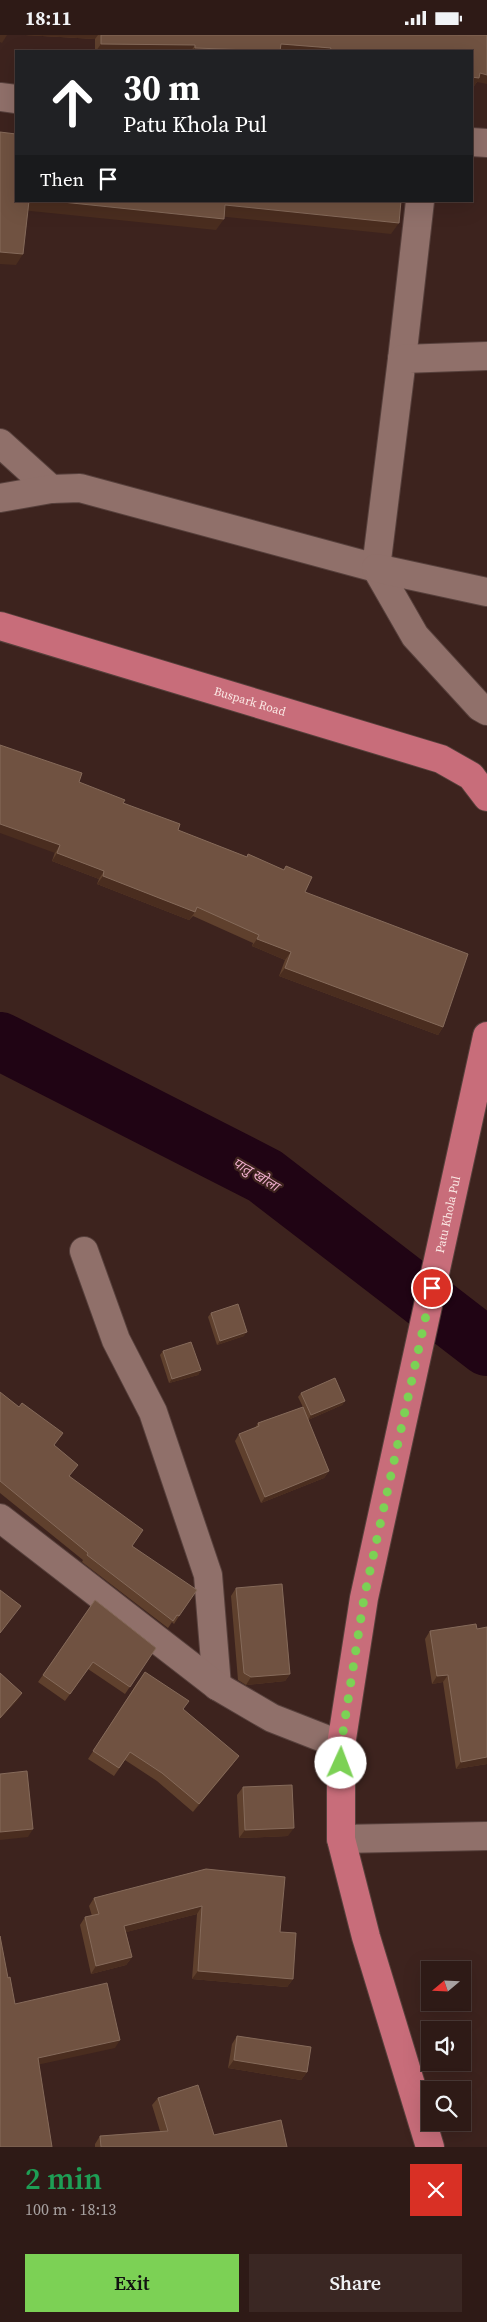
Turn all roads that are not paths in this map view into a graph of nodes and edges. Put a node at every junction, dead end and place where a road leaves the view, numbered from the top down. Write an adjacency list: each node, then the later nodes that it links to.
1 (0, 97): 2 (street)
2 (15, 99)
3 (473, 142): 4 (street)
4 (487, 143)
5 (420, 202): 7 (street)
6 (487, 356): 7 (street)
7 (402, 359): 11 (street)
8 (0, 443): 9 (street)
9 (51, 489): 10 (street); 11 (street)
10 (0, 498)
11 (376, 568): 12 (street); 14 (street)
12 (487, 592)
13 (0, 626): 15 (main road, Buspark Road)
14 (487, 711)
15 (487, 797)
16 (487, 1036): 20 (main road, Patu Khola Pul)
17 (84, 1251): 19 (street)
18 (0, 1518): 19 (street)
19 (217, 1686): 20 (street)
20 (341, 1745): 22 (main road, Patu Khola Pul)
21 (487, 1836): 22 (street)
22 (341, 1839): 23 (main road, Patu Khola Pul)
23 (430, 2147)

